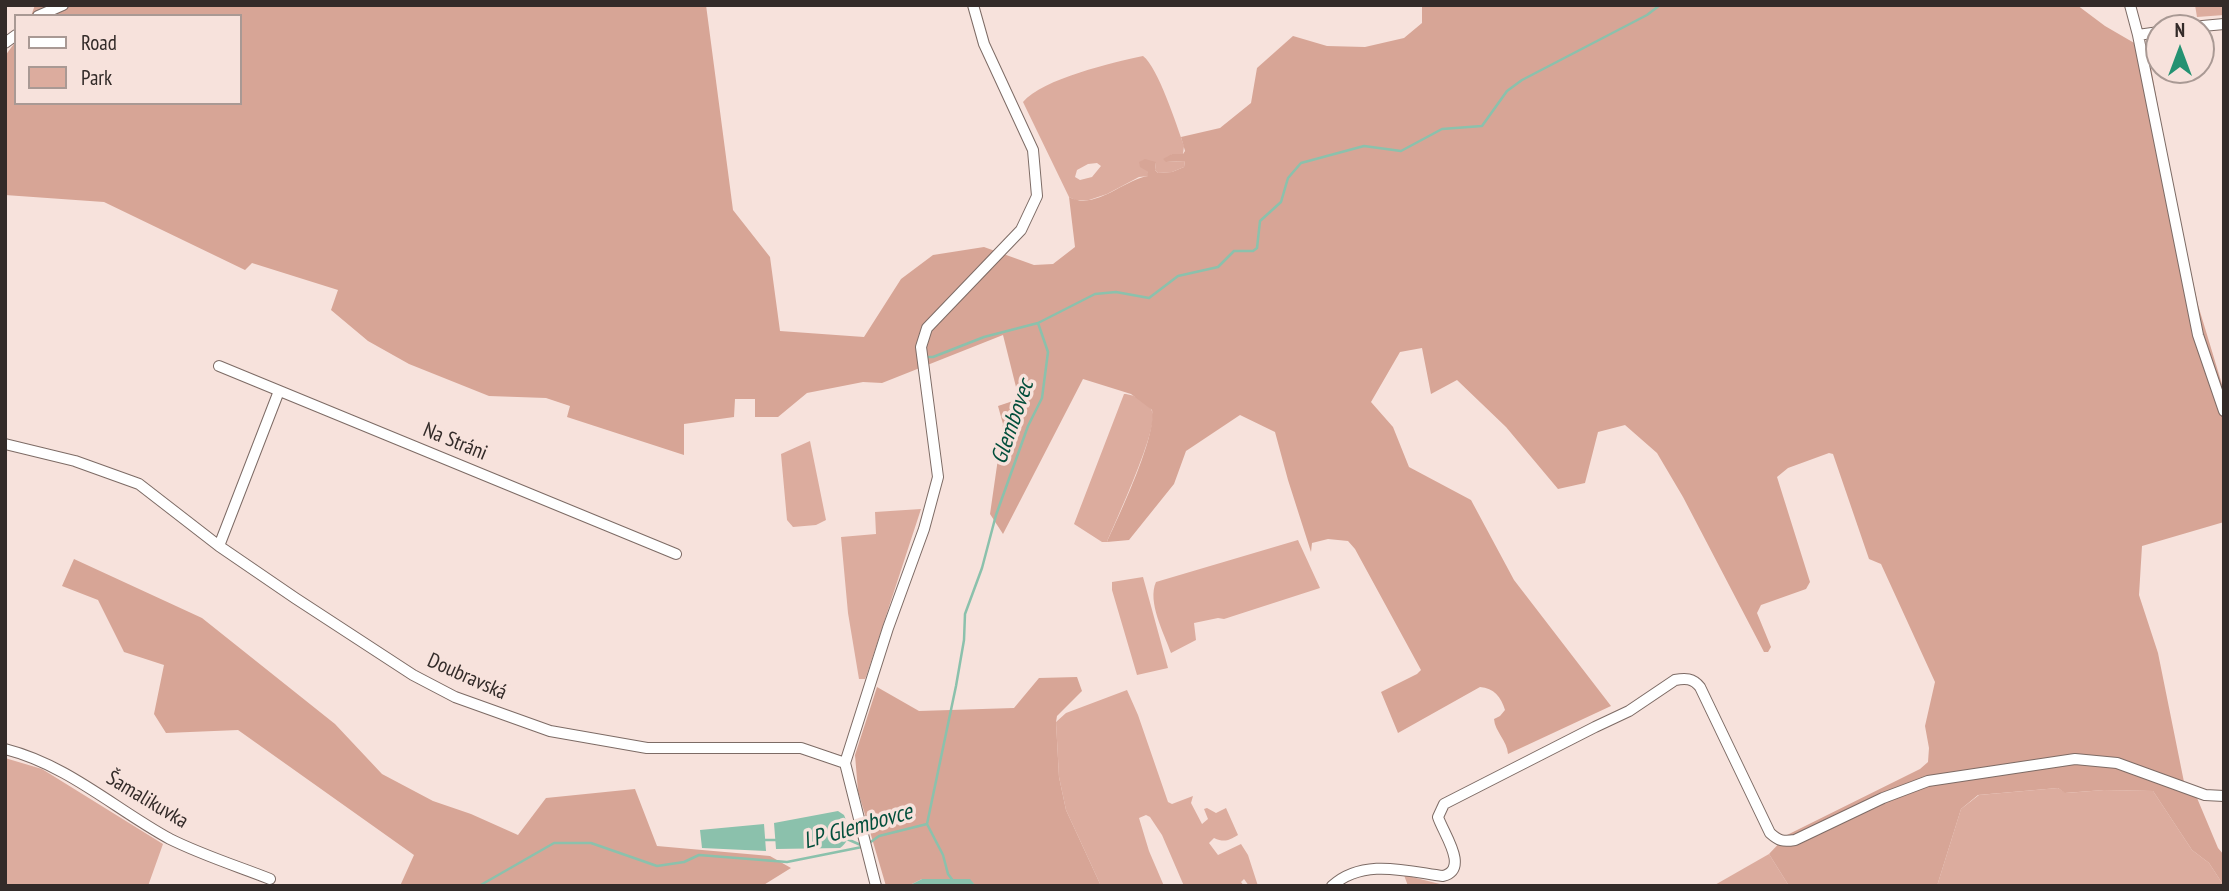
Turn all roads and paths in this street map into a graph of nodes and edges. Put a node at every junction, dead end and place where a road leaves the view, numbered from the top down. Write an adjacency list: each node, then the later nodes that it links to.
1 (63, 5): 4 (street)
2 (973, 5): 14 (street)
3 (2130, 5): 6 (street)
4 (43, 14)
5 (2145, 34): 6 (street)
6 (2138, 35): 9 (street)
7 (219, 366): 8 (street, Na Stráni)
8 (279, 391): 11 (street); 12 (street, Na Stráni)
9 (2224, 411)
10 (5, 444): 11 (street, Doubravská)
11 (219, 546): 14 (street, Doubravská)
12 (676, 554)
13 (5, 749): 16 (street, Šamalikuvka)
14 (845, 763): 17 (street)
15 (2224, 796): 18 (street)
16 (270, 880)
17 (876, 886)
18 (1332, 886)

